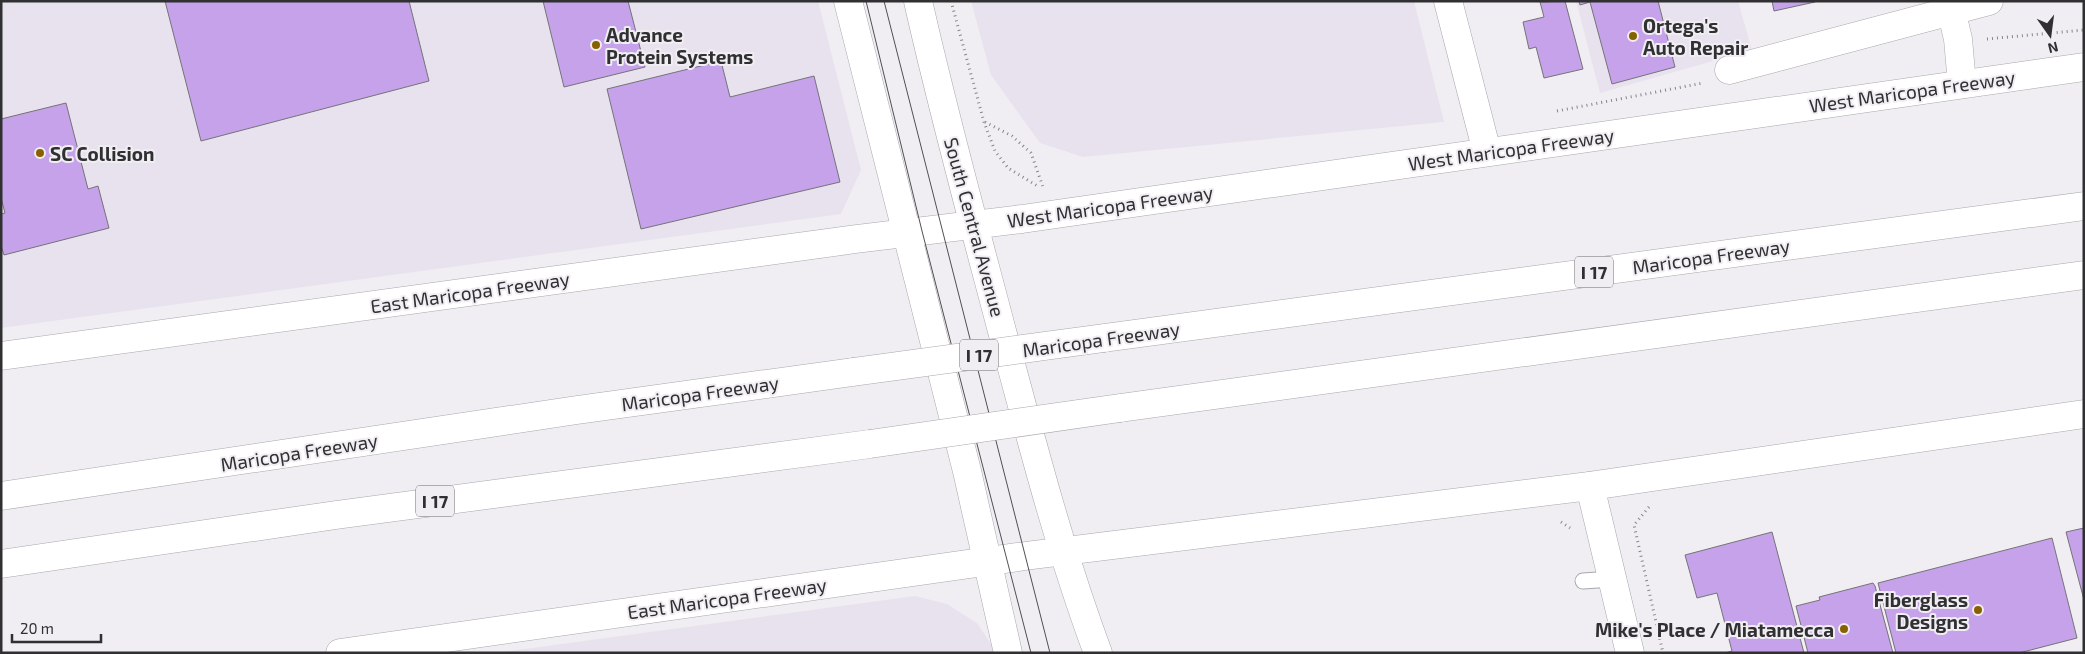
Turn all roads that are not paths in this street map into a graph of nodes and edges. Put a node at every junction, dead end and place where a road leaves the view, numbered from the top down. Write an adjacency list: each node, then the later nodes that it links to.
1 (848, 1): 13 (main road)
2 (918, 1): 11 (main road, South Central Avenue)
3 (1448, 1): 9 (main road)
4 (1989, 1): 5 (main road)
5 (1950, 6): 7 (main road); 8 (main road)
6 (2084, 67): 8 (main road, West Maricopa Freeway)
7 (1730, 70)
8 (1962, 84): 9 (main road, West Maricopa Freeway)
9 (1487, 152): 11 (main road, West Maricopa Freeway)
10 (2084, 206): 18 (main road, Maricopa Freeway / I 17, bridge)
11 (974, 224): 12 (main road, West Maricopa Freeway); 19 (main road, South Central Avenue)
12 (939, 229): 13 (main road, East Maricopa Freeway)
13 (906, 233): 15 (main road, East Maricopa Freeway); 20 (main road)
14 (2084, 275): 21 (main road, I 17, bridge)
15 (1, 356)
16 (2084, 414): 17 (main road)
17 (1590, 486): 19 (main road); 22 (main road)
18 (1, 496)
19 (1064, 551): 20 (main road, East Maricopa Freeway); 26 (main road, South Central Avenue)
20 (989, 561): 24 (main road, East Maricopa Freeway); 25 (main road)
21 (1, 564)
22 (1612, 579): 23 (lane); 27 (main road)
23 (1582, 581)
24 (340, 653)
25 (1008, 653)
26 (1098, 653)
27 (1630, 653)

